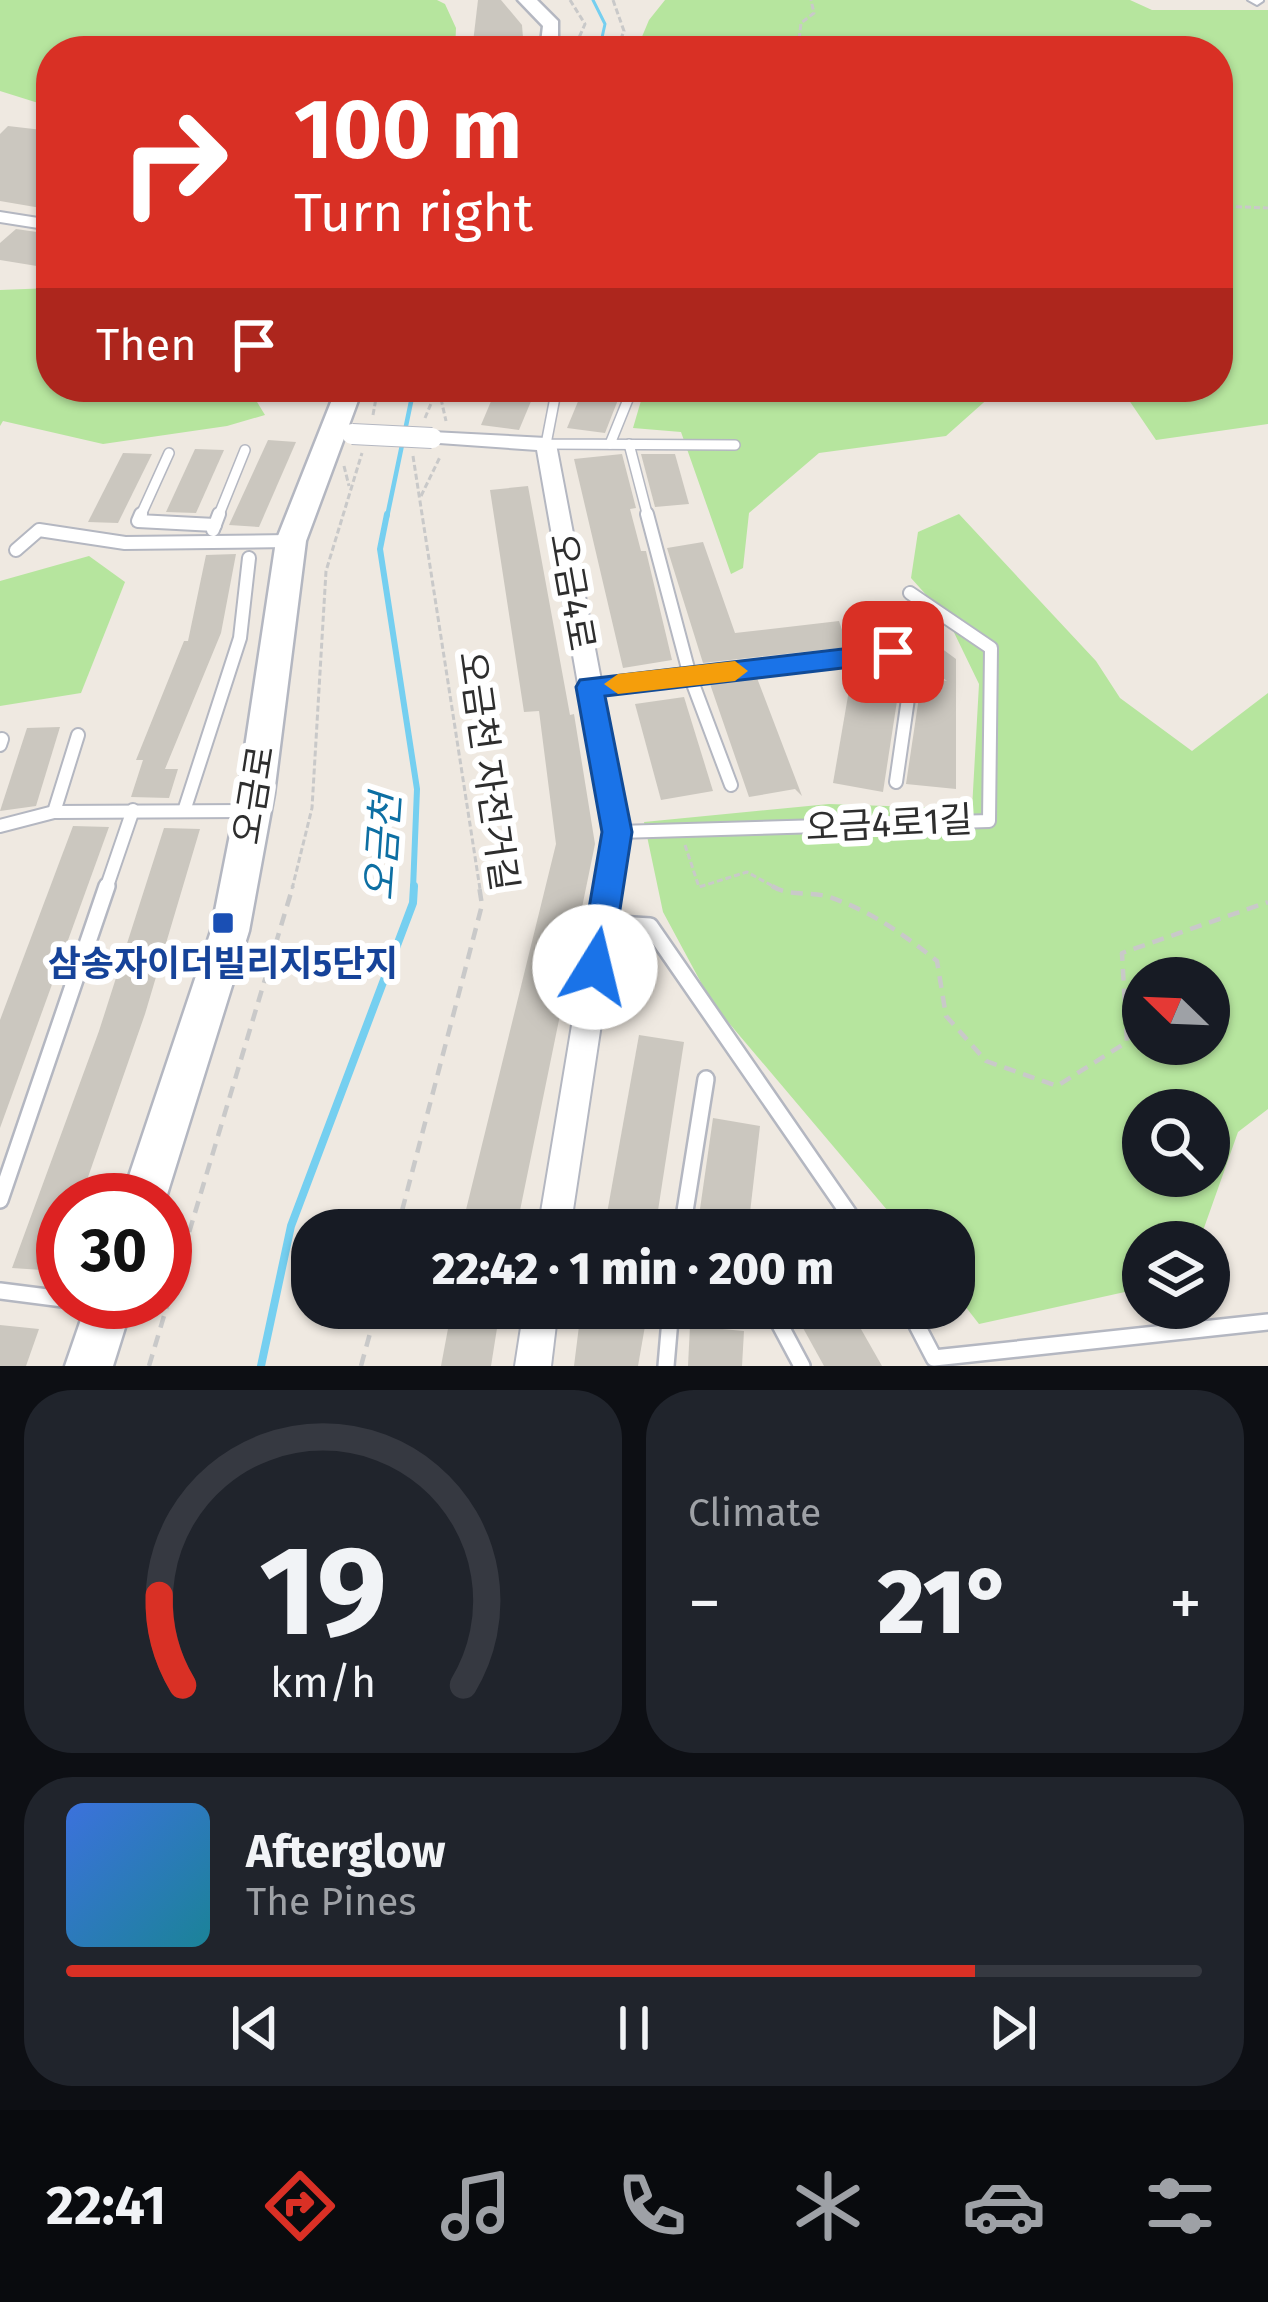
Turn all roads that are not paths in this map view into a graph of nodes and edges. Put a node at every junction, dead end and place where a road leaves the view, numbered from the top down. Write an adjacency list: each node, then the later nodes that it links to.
1 (527, 0): 2 (street)
2 (551, 36)
3 (0, 217): 4 (street)
4 (36, 223)
5 (362, 402): 8 (street, 오금로)
6 (554, 402): 9 (lane)
7 (627, 402): 10 (lane)
8 (348, 440): 9 (street, bridge); 16 (street, 오금로)
9 (546, 444): 10 (lane); 24 (street, 오금4로)
10 (610, 444): 11 (lane)
11 (629, 444): 12 (lane); 23 (lane)
12 (735, 445)
13 (245, 450): 15 (lane)
14 (170, 453): 15 (lane)
15 (215, 525): 17 (lane)
16 (291, 541): 17 (lane); 30 (street, 오금로)
17 (208, 542): 18 (lane)
18 (16, 550)
19 (249, 557): 29 (lane)
20 (910, 593): 33 (lane, 오금4로1길)
21 (859, 626): 22 (lane)
22 (893, 652): 23 (lane); 26 (lane)
23 (690, 676): 24 (lane); 27 (lane)
24 (589, 687): 33 (street, 오금4로)
25 (78, 735): 31 (lane)
26 (896, 782)
27 (731, 785)
28 (134, 810): 29 (lane); 31 (lane); 37 (lane)
29 (184, 811): 30 (lane)
30 (253, 811): 36 (street, 오금로)
31 (54, 812): 32 (lane)
32 (0, 826)
33 (617, 832): 34 (street, 오금4로)
34 (602, 923): 38 (street, 오금4로); 40 (lane)
35 (706, 1079): 39 (lane)
36 (152, 1173)
37 (0, 1200)
38 (557, 1209)
39 (685, 1209)
40 (845, 1209)
41 (0, 1291): 42 (lane)
42 (36, 1296)
43 (1268, 1322): 48 (lane)
44 (101, 1329): 49 (street)
45 (539, 1329): 50 (street)
46 (669, 1329): 51 (lane)
47 (782, 1329): 52 (lane)
48 (919, 1329)
49 (89, 1366)
50 (533, 1366)
51 (666, 1366)
52 (802, 1366)

